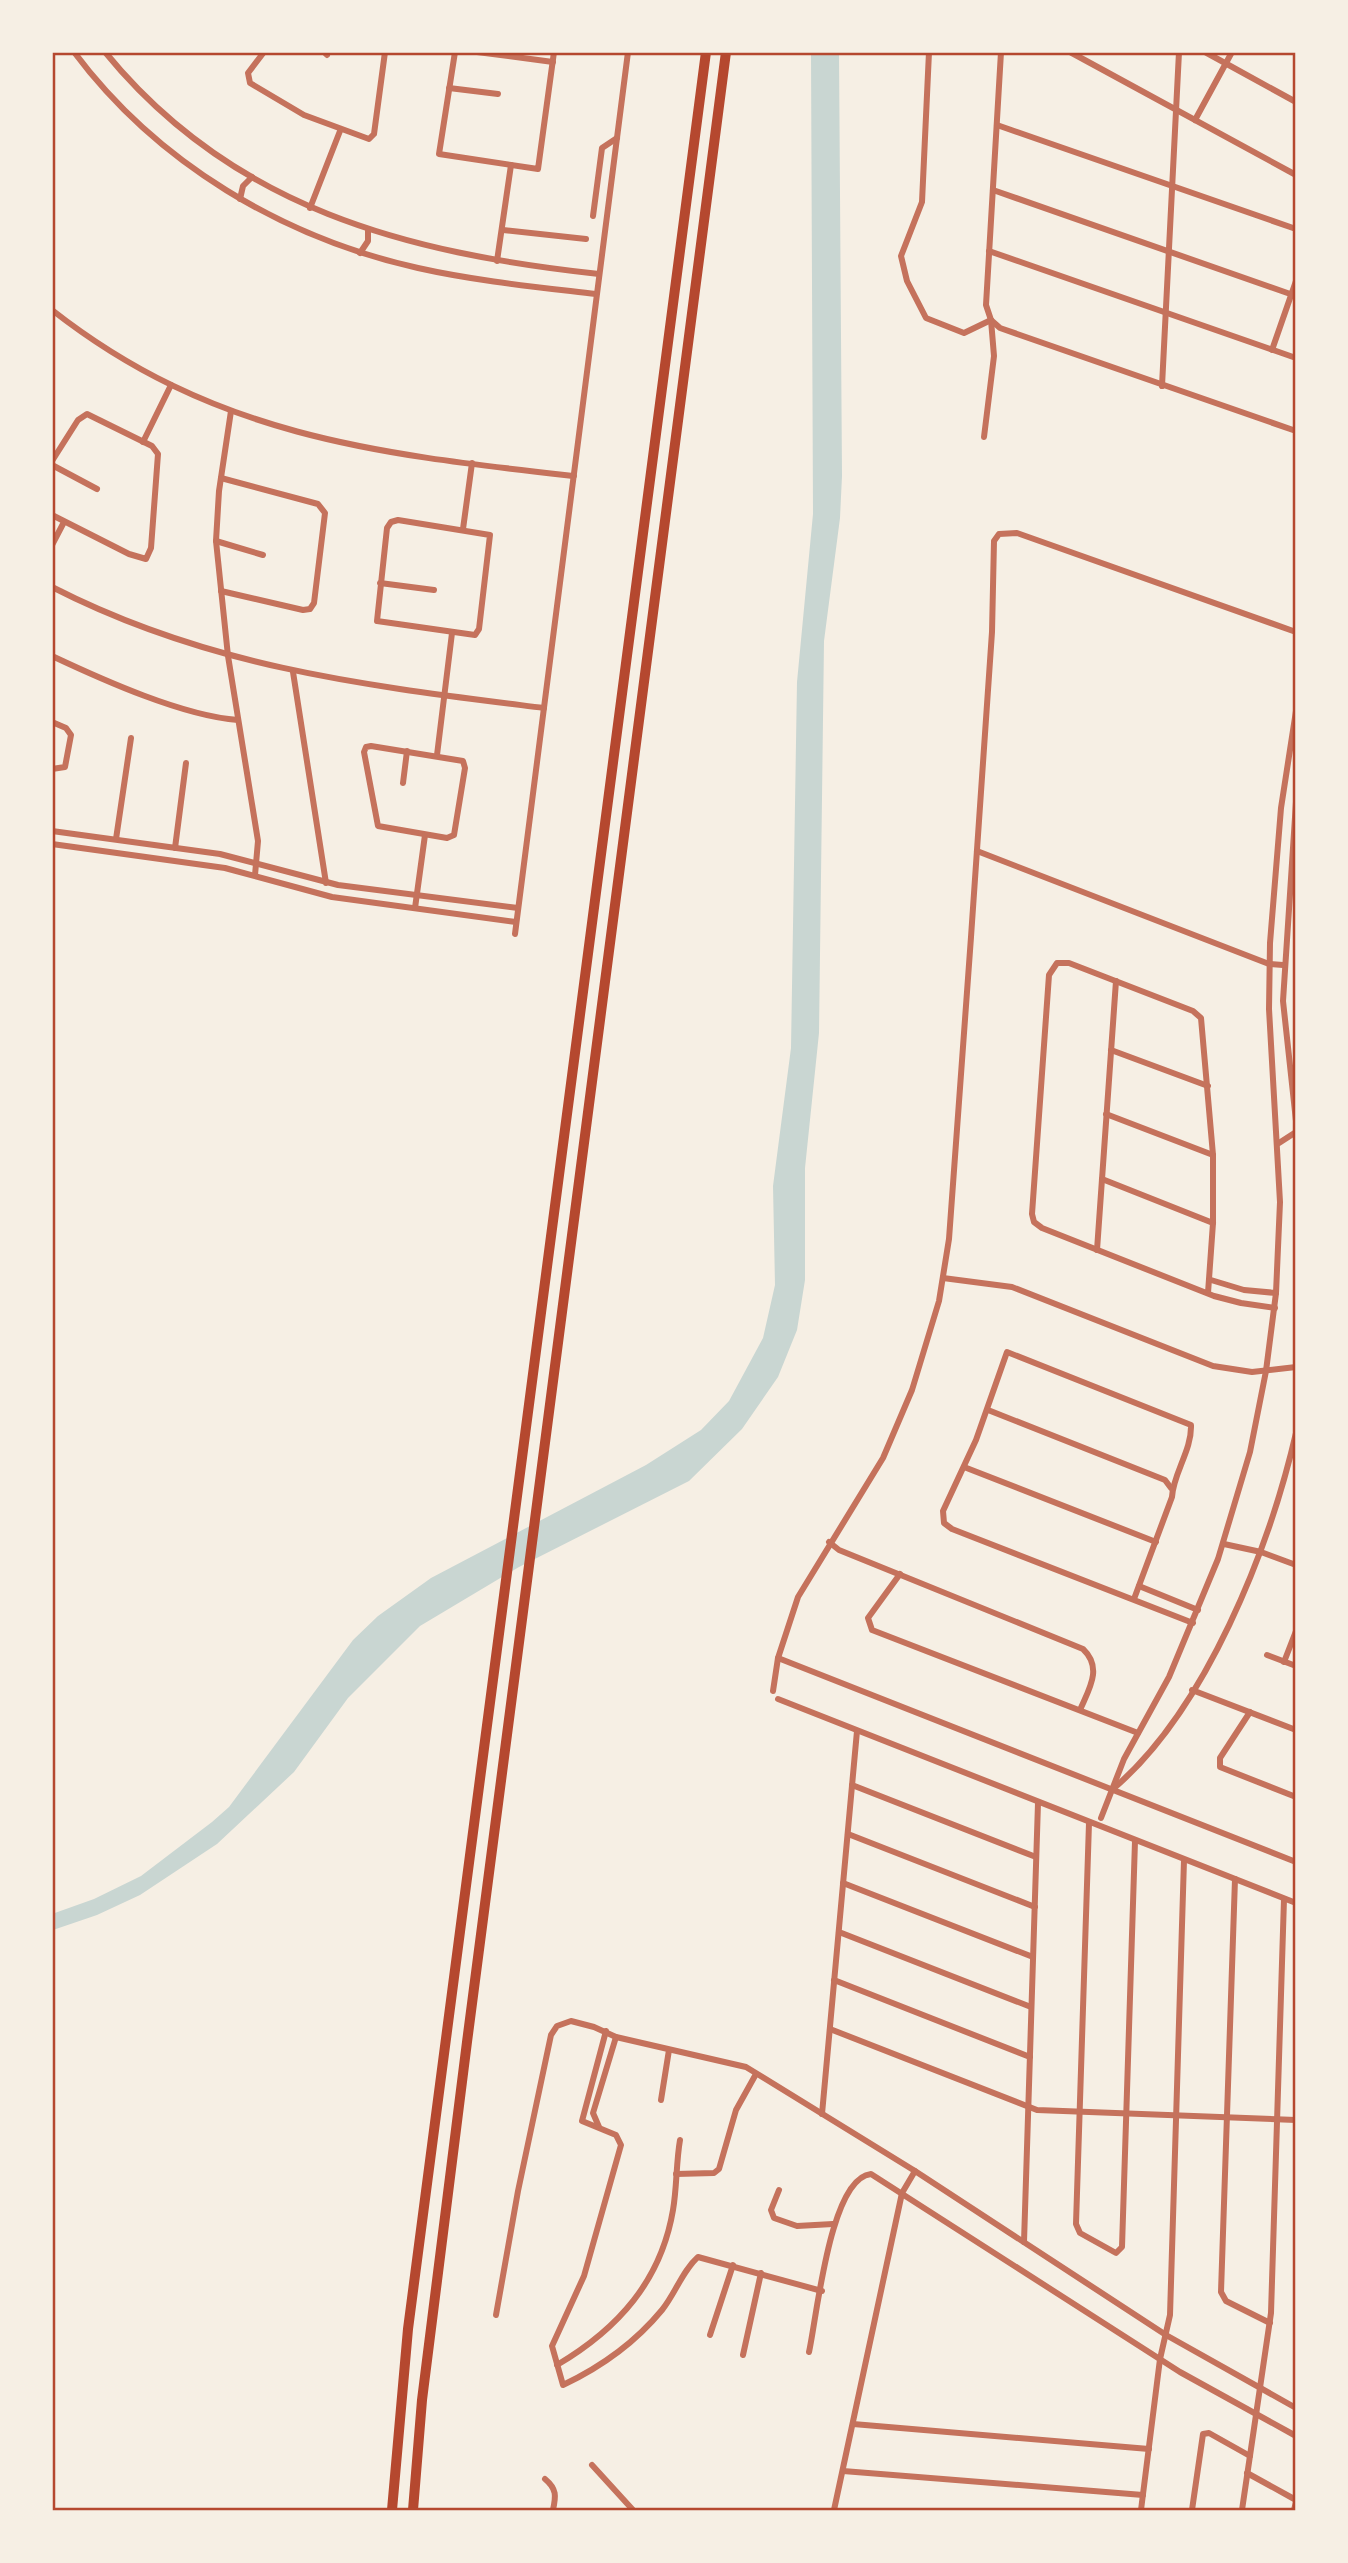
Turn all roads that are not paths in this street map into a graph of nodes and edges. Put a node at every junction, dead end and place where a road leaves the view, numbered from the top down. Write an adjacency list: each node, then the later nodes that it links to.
1 (75, 52): 32 (street)
2 (105, 52): 29 (street)
3 (264, 52): 25 (street)
4 (385, 52): 25 (street)
5 (455, 52): 19 (street)
6 (477, 52): 17 (street)
7 (554, 52): 17 (street)
8 (628, 52): 26 (street)
9 (706, 52): 220 (highway)
10 (726, 52): 221 (highway)
11 (929, 52): 49 (street)
12 (1001, 52): 24 (street)
13 (1070, 52): 22 (street)
14 (1179, 52): 22 (street)
15 (1205, 52): 18 (street)
16 (1232, 52): 18 (street)
17 (553, 62): 27 (street)
18 (1226, 64): 21 (street); 23 (street)
19 (449, 88): 20 (street); 27 (street)
20 (498, 94)
21 (1296, 102)
22 (1176, 110): 23 (street); 30 (street)
23 (1195, 120): 28 (street)
24 (997, 125): 30 (street); 31 (street)
25 (340, 131): 33 (street)
26 (617, 138): 34 (street); 43 (street)
27 (511, 165): 37 (street)
28 (1296, 175)
29 (252, 177): 32 (street); 33 (street)
30 (1171, 186): 35 (street); 40 (street)
31 (993, 190): 39 (street); 40 (street)
32 (240, 199): 41 (street)
33 (310, 208): 36 (street)
34 (593, 216)
35 (1296, 229)
36 (368, 230): 41 (street); 42 (street)
37 (503, 230): 38 (street); 42 (street)
38 (586, 239)
39 (989, 251): 48 (street); 49 (street)
40 (1168, 251): 46 (street); 48 (street)
41 (360, 253): 45 (street)
42 (497, 261): 43 (street)
43 (599, 274): 45 (street)
44 (1296, 281): 46 (street)
45 (596, 294): 61 (street)
46 (1293, 296): 51 (street)
47 (55, 312): 50 (street); 53 (street)
48 (1164, 312): 51 (street); 54 (street)
49 (991, 320): 54 (street); 57 (street)
50 (52, 321)
51 (1272, 350): 52 (street)
52 (1296, 358)
53 (170, 385): 55 (street); 58 (street)
54 (1162, 386): 56 (street)
55 (231, 411): 60 (street); 62 (street)
56 (1296, 431)
57 (984, 437)
58 (143, 442): 59 (street); 65 (street)
59 (52, 463): 63 (street)
60 (472, 463): 61 (street); 66 (street)
61 (574, 476): 80 (street)
62 (220, 478): 67 (street); 73 (street)
63 (97, 489)
64 (52, 515): 65 (street)
65 (64, 522): 68 (street)
66 (463, 529): 70 (street); 75 (street)
67 (216, 541): 69 (street); 73 (street)
68 (52, 545)
69 (263, 555)
70 (380, 583): 72 (street); 75 (street)
71 (52, 587): 77 (street)
72 (433, 590)
73 (221, 591): 77 (street)
74 (1296, 632): 96 (street)
75 (452, 633): 79 (street)
76 (52, 656): 82 (street)
77 (228, 656): 78 (street); 82 (street)
78 (293, 672): 79 (street); 99 (street)
79 (444, 695): 80 (street); 86 (street)
80 (544, 708): 103 (street)
81 (1296, 711): 106 (street)
82 (238, 720): 97 (street)
83 (52, 722): 88 (street)
84 (131, 738): 93 (street)
85 (407, 751): 86 (street); 89 (street); 92 (street)
86 (437, 755): 92 (street)
87 (186, 763): 95 (street)
88 (52, 769)
89 (403, 783)
90 (1296, 802): 100 (street)
91 (52, 831): 93 (street)
92 (425, 835): 101 (street)
93 (116, 839): 95 (street)
94 (52, 844): 98 (street)
95 (174, 848): 97 (street)
96 (977, 851): 106 (street); 119 (street)
97 (258, 863): 98 (street); 99 (street)
98 (255, 875): 102 (street)
99 (326, 883): 101 (street)
100 (1292, 887): 107 (street)
101 (417, 896): 102 (street); 103 (street)
102 (415, 908): 104 (street)
103 (518, 908): 104 (street)
104 (516, 922): 105 (street)
105 (514, 934)
106 (1269, 964): 107 (street); 114 (street)
107 (1283, 965): 112 (street)
108 (1116, 981): 109 (street); 110 (street); 118 (street)
109 (1111, 1049): 110 (street); 111 (street)
110 (1208, 1086): 115 (street)
111 (1106, 1114): 115 (street); 116 (street)
112 (1296, 1121)
113 (1296, 1132): 114 (street)
114 (1279, 1143): 122 (street)
115 (1213, 1155): 117 (street)
116 (1102, 1179): 117 (street); 118 (street)
117 (1213, 1223): 120 (street)
118 (1097, 1250): 121 (street)
119 (943, 1278): 125 (street); 130 (street)
120 (1211, 1280): 121 (street); 122 (street)
121 (1208, 1293): 123 (street)
122 (1276, 1293): 123 (street)
123 (1275, 1308): 125 (street)
124 (1296, 1367): 125 (street)
125 (1266, 1371): 132 (street)
126 (988, 1410): 128 (street); 129 (street); 129 (street)
127 (1296, 1433): 133 (street)
128 (964, 1467): 131 (street); 137 (street)
129 (1171, 1488): 131 (street)
130 (829, 1542): 135 (street); 142 (street)
131 (1156, 1542): 136 (street)
132 (1224, 1544): 133 (street); 138 (street)
133 (1261, 1552): 134 (street); 145 (street)
134 (1296, 1565)
135 (900, 1574): 148 (street); 148 (street)
136 (1139, 1586): 137 (street); 138 (street)
137 (1134, 1599): 139 (street)
138 (1198, 1610): 139 (street)
139 (1193, 1623): 152 (street)
140 (1296, 1631): 143 (street)
141 (1267, 1655): 143 (street)
142 (778, 1658): 146 (street); 154 (street)
143 (1284, 1662): 144 (street)
144 (1296, 1666)
145 (1192, 1690): 149 (street); 154 (street)
146 (773, 1691)
147 (778, 1699): 151 (street)
148 (1080, 1710): 152 (street)
149 (1251, 1713): 150 (street); 155 (street)
150 (1296, 1730)
151 (857, 1731): 153 (street); 156 (street)
152 (1138, 1732): 154 (street)
153 (852, 1785): 159 (street); 161 (street)
154 (1112, 1790): 157 (street); 163 (street)
155 (1296, 1797)
156 (1038, 1802): 158 (street); 161 (street)
157 (1101, 1818)
158 (1089, 1823): 160 (street); 181 (street)
159 (848, 1834): 165 (street); 168 (street)
160 (1135, 1841): 162 (street); 183 (street)
161 (1036, 1857): 168 (street)
162 (1184, 1860): 164 (street); 184 (street)
163 (1296, 1862)
164 (1235, 1879): 166 (street); 185 (street)
165 (843, 1883): 169 (street); 170 (street)
166 (1284, 1899): 167 (street); 186 (street)
167 (1296, 1903)
168 (1035, 1907): 170 (street)
169 (839, 1932): 171 (street); 172 (street)
170 (1033, 1957): 172 (street)
171 (834, 1980): 173 (street); 177 (street)
172 (1031, 2007): 177 (street)
173 (830, 2029): 180 (street); 182 (street)
174 (606, 2031): 175 (street); 188 (street); 199 (street)
175 (616, 2037): 176 (street); 188 (street)
176 (669, 2050): 178 (street); 179 (street)
177 (1030, 2057): 180 (street)
178 (756, 2074): 182 (street); 191 (street)
179 (660, 2100)
180 (1029, 2108): 181 (street); 195 (street)
181 (1079, 2112): 183 (street); 183 (street)
182 (822, 2114): 190 (street)
183 (1125, 2114): 184 (street)
184 (1176, 2116): 185 (street); 202 (street)
185 (1227, 2117): 186 (street); 200 (street)
186 (1276, 2119): 187 (street); 200 (street)
187 (1296, 2120)
188 (599, 2127): 206 (street)
189 (680, 2140): 191 (street)
190 (915, 2171): 193 (street); 195 (street)
191 (676, 2174): 206 (street)
192 (779, 2190): 194 (street)
193 (902, 2193): 194 (street); 205 (street); 210 (street)
194 (833, 2224): 198 (street)
195 (1024, 2242): 202 (street)
196 (733, 2265): 197 (street); 201 (street); 206 (street)
197 (761, 2273): 198 (street); 204 (street)
198 (822, 2291): 203 (street)
199 (496, 2315)
200 (1270, 2323): 207 (street)
201 (709, 2335)
202 (1166, 2335): 205 (street); 207 (street)
203 (809, 2352)
204 (743, 2355)
205 (1160, 2359): 209 (street); 212 (street)
206 (557, 2365)
207 (1261, 2388): 208 (street); 209 (street)
208 (1296, 2408)
209 (1255, 2413): 211 (street); 213 (street)
210 (853, 2424): 212 (street); 215 (street)
211 (1296, 2436)
212 (1149, 2449): 218 (street)
213 (1250, 2456): 216 (street); 226 (street)
214 (592, 2465): 223 (street)
215 (843, 2471): 218 (street); 224 (street)
216 (1247, 2473): 219 (street); 227 (street)
217 (545, 2479): 222 (street)
218 (1143, 2495): 225 (street)
219 (1296, 2501): 228 (street)
220 (392, 2511)
221 (413, 2511)
222 (553, 2511)
223 (634, 2511)
224 (834, 2511)
225 (1141, 2511)
226 (1192, 2511)
227 (1242, 2511)
228 (1294, 2511)

